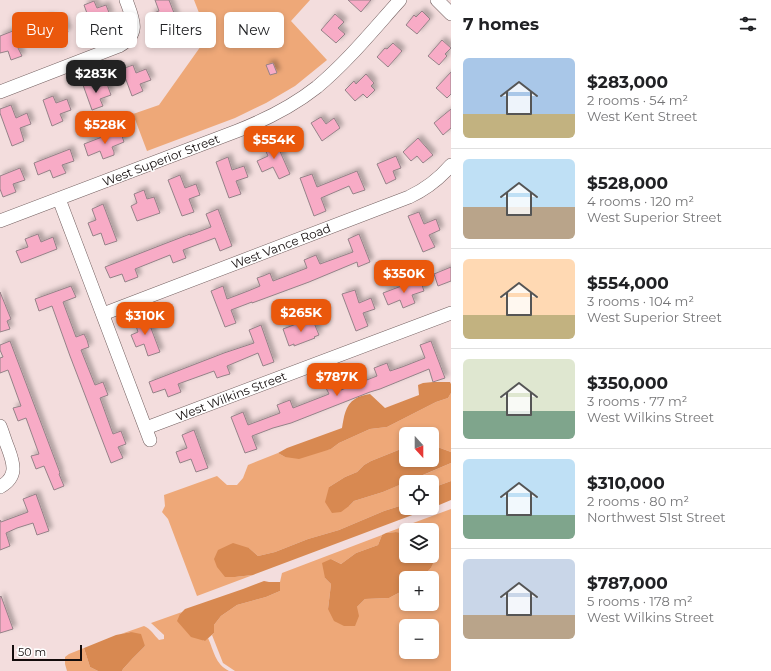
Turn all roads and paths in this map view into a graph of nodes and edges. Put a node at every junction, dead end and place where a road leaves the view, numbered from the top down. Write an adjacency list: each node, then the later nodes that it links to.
1 (126, 0): 5 (street)
2 (400, 0): 7 (street, West Superior Street)
3 (437, 0): 4 (street)
4 (451, 14)
5 (0, 92)
6 (451, 165): 10 (street, West Vance Road)
7 (59, 198): 8 (street, West Superior Street); 10 (street)
8 (0, 221)
9 (451, 313): 10 (street, West Wilkins Street)
10 (103, 314)
11 (0, 426): 12 (street)
12 (0, 487)

